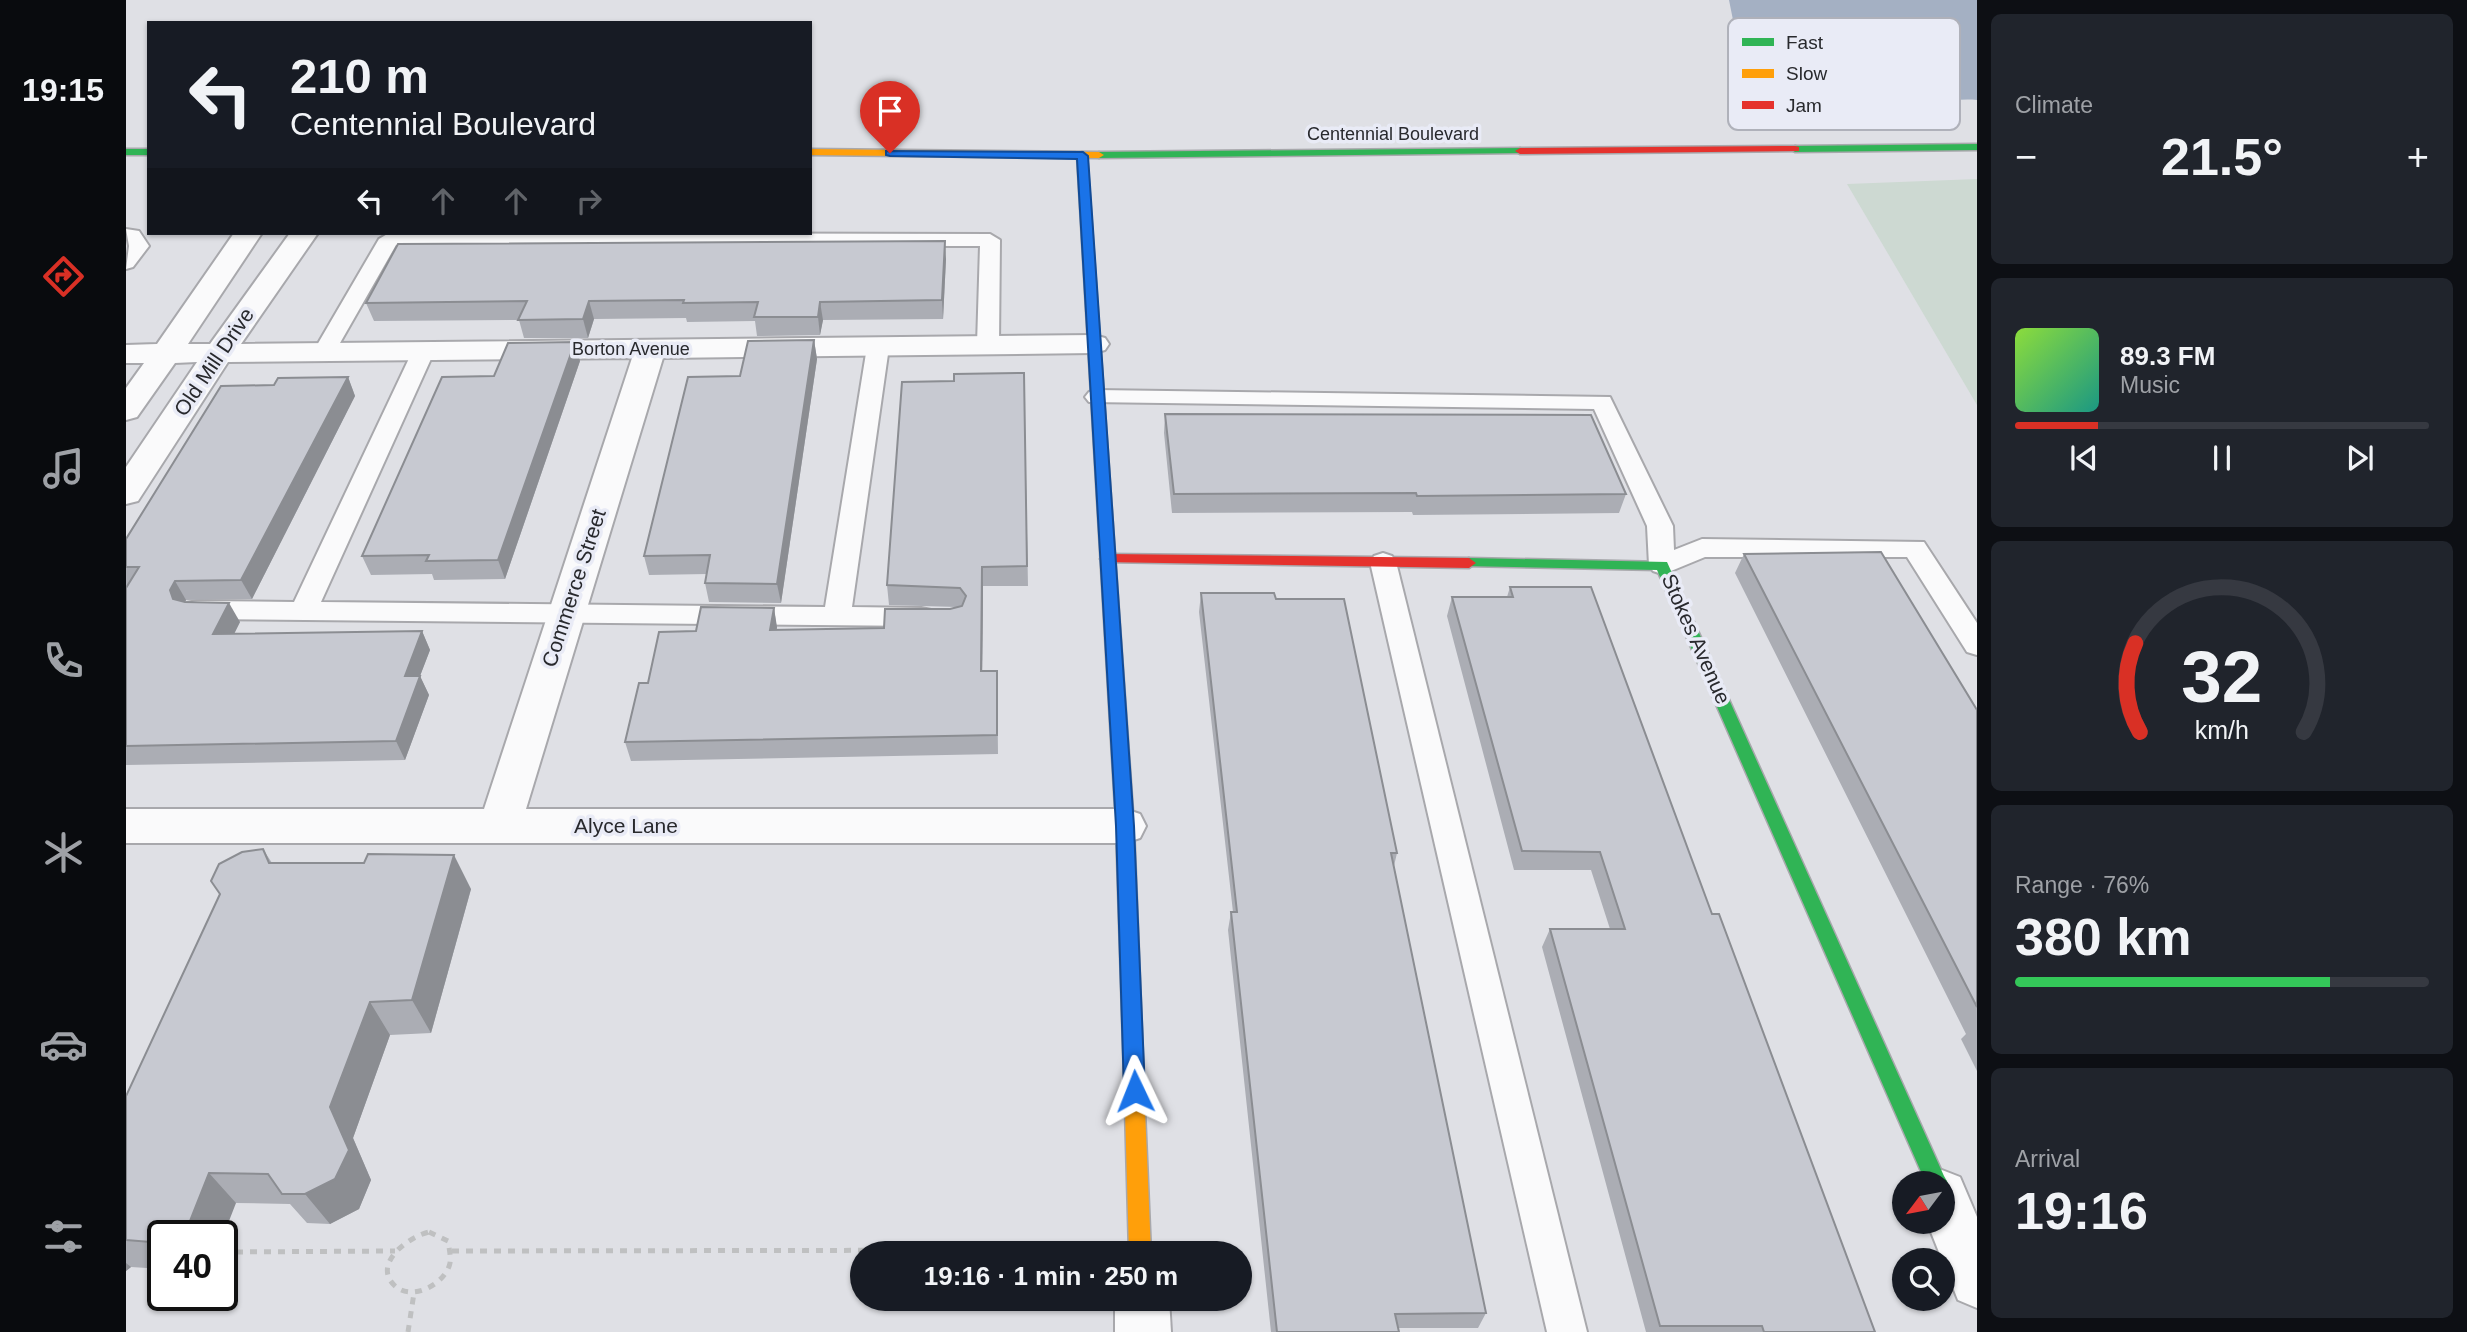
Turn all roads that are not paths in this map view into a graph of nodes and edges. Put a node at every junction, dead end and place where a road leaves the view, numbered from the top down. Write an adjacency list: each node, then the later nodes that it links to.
1 (1977, 147): 5 (street, Centennial Boulevard)
2 (126, 152): 3 (street)
3 (147, 152)
4 (812, 152): 5 (street, Centennial Boulevard)
5 (1083, 156): 10 (street)
6 (126, 235): 9 (lane)
7 (247, 235): 17 (street, Old Mill Drive)
8 (303, 235): 18 (street, Old Mill Drive)
9 (126, 263)
10 (1094, 344): 11 (street, Borton Avenue); 19 (street)
11 (988, 345): 12 (street, Borton Avenue); 15 (lane)
12 (878, 347): 13 (street, Borton Avenue); 28 (lane)
13 (650, 349): 14 (street, Borton Avenue); 27 (street, Commerce Street)
14 (424, 350): 15 (street, Borton Avenue); 26 (lane)
15 (324, 352): 18 (street, Borton Avenue)
16 (126, 354): 17 (street, Borton Avenue)
17 (167, 354): 18 (street, Borton Avenue); 20 (street, Old Mill Drive)
18 (218, 354): 21 (street, Old Mill Drive)
19 (1097, 397): 22 (street); 24 (lane)
20 (126, 410)
21 (126, 493)
22 (1107, 559): 23 (street, Stokes Avenue); 33 (street)
23 (1383, 562): 24 (street, Stokes Avenue); 40 (lane)
24 (1662, 565): 30 (lane); 34 (street, Stokes Avenue)
25 (197, 610): 26 (lane)
26 (303, 612): 27 (lane)
27 (566, 614): 28 (lane); 32 (street, Commerce Street)
28 (837, 616): 29 (lane)
29 (951, 617)
30 (1977, 645)
31 (126, 826): 32 (street, Alyce Lane)
32 (500, 826): 33 (street, Alyce Lane)
33 (1125, 826): 36 (street)
34 (1932, 1171)
35 (1955, 1227): 37 (street)
36 (1140, 1241)
37 (1977, 1281)
38 (1142, 1311): 39 (street)
39 (1143, 1332)
40 (1567, 1332)

